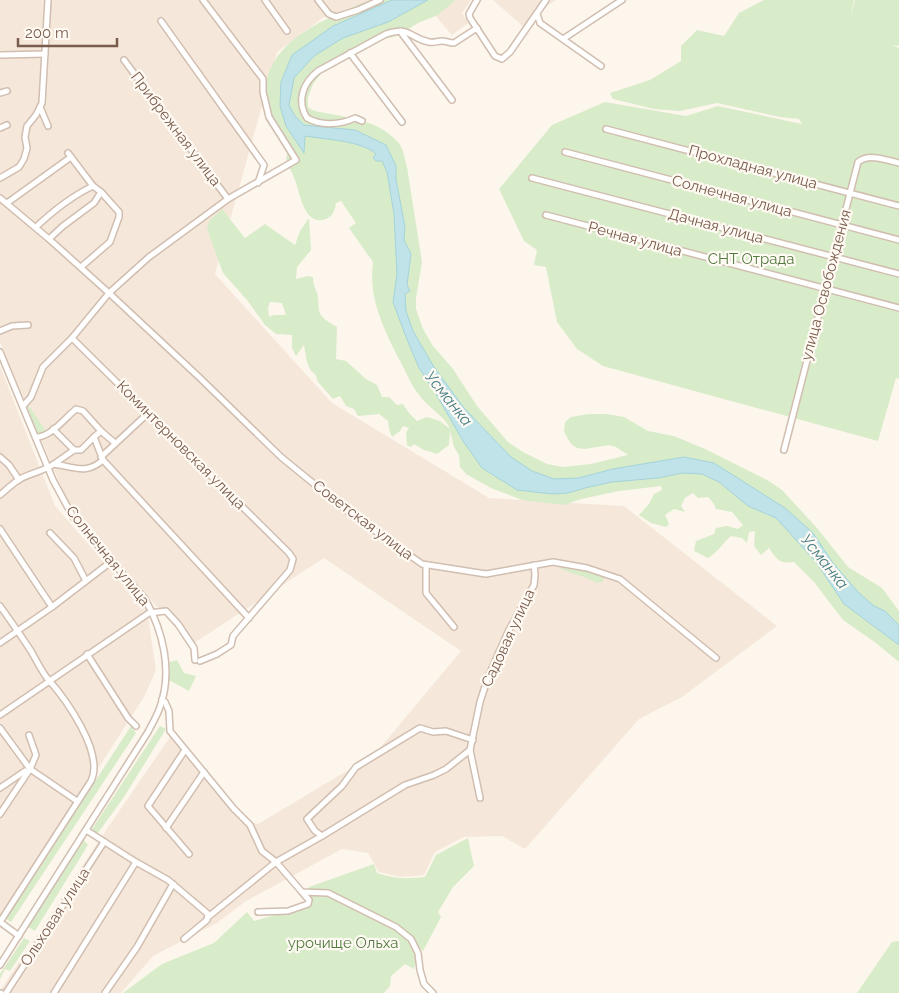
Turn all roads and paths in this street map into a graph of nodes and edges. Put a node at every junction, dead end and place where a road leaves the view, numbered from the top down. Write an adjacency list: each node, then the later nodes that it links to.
1 (48, 0): 16 (street)
2 (203, 0): 36 (street)
3 (265, 0): 12 (street)
4 (318, 0): 5 (street)
5 (380, 0)
6 (477, 0): 11 (street)
7 (546, 0): 9 (street)
8 (622, 0): 14 (street)
9 (537, 13): 11 (street); 14 (street)
10 (160, 21): 36 (street)
11 (477, 28): 13 (street)
12 (287, 30)
13 (400, 31): 15 (street); 22 (street)
14 (563, 39): 19 (street)
15 (350, 53): 26 (street); 27 (street)
16 (45, 54): 17 (street); 23 (street)
17 (0, 55)
18 (124, 60): 41 (street, Прибрежная улица)
19 (601, 66)
20 (7, 91): 21 (street)
21 (0, 93)
22 (452, 100)
23 (40, 107): 24 (street); 25 (street)
24 (36, 115): 25 (street); 34 (street)
25 (45, 116): 29 (street)
26 (362, 121)
27 (402, 122)
28 (7, 125): 30 (street)
29 (48, 126)
30 (0, 128)
31 (606, 129): 39 (street, Прохладная улица)
32 (565, 152): 45 (street, Солнечная улица)
33 (899, 163): 39 (street, улица Освобождения)
34 (0, 178)
35 (532, 178): 49 (street, Дачная улица)
36 (258, 183): 41 (street)
37 (93, 186): 38 (street); 42 (street); 46 (street)
38 (101, 192): 47 (street); 50 (street)
39 (850, 193): 43 (street, Прохладная улица); 45 (street, улица Освобождения)
40 (0, 198): 42 (street, Советская улица)
41 (228, 199): 53 (street)
42 (6, 203): 46 (street, Советская улица)
43 (899, 206)
44 (546, 215): 52 (street, Речная улица)
45 (842, 225): 48 (street, Солнечная улица); 49 (street, улица Освобождения)
46 (36, 227): 47 (street, Советская улица)
47 (49, 239): 50 (street, Советская улица)
48 (899, 240)
49 (834, 257): 51 (street, Дачная улица); 52 (street, улица Освобождения)
50 (80, 267): 53 (street, Советская улица)
51 (899, 274)
52 (825, 289): 54 (street, Речная улица); 67 (street, улица Освобождения)
53 (109, 293): 57 (street); 77 (street, Советская улица)
54 (899, 308)
55 (28, 325): 56 (street)
56 (0, 331)
57 (72, 338): 59 (street); 60 (street, Коминтерновская улица)
58 (0, 352): 59 (street, Солнечная улица)
59 (23, 406): 63 (street, Солнечная улица)
60 (144, 409): 65 (street); 83 (street, Коминтерновская улица)
61 (53, 429): 62 (street); 63 (street); 66 (street)
62 (101, 431): 64 (street); 65 (street)
63 (36, 437): 71 (street, Солнечная улица)
64 (94, 437): 66 (street); 69 (street)
65 (115, 443): 69 (street)
66 (74, 450): 70 (street)
67 (784, 450)
68 (0, 457): 72 (street)
69 (102, 458): 70 (street); 83 (street)
70 (54, 464): 71 (street)
71 (49, 469): 72 (street); 76 (street, Солнечная улица)
72 (19, 480): 73 (street)
73 (0, 495)
74 (0, 529): 81 (street)
75 (50, 533): 79 (street)
76 (112, 561): 79 (street); 82 (street, Солнечная улица)
77 (426, 565): 78 (street, Советская улица); 84 (street)
78 (534, 565): 88 (street, Советская улица); 95 (street, Садовая улица)
79 (86, 581): 81 (street)
80 (0, 606): 85 (street)
81 (52, 607): 85 (street)
82 (152, 611): 83 (street); 87 (street); 90 (street, Солнечная улица)
83 (249, 618)
84 (454, 627)
85 (18, 631): 86 (street); 89 (street)
86 (0, 643)
87 (87, 654): 89 (street); 92 (street)
88 (716, 658)
89 (50, 680): 91 (street); 102 (street)
90 (162, 699): 96 (street); 105 (street, Солнечная улица)
91 (0, 715)
92 (136, 726)
93 (0, 728): 98 (street)
94 (29, 735): 98 (street)
95 (473, 740): 97 (street, Садовая улица); 106 (street)
96 (185, 750): 99 (street); 104 (street)
97 (470, 750): 101 (street, Садовая улица); 106 (street)
98 (29, 770): 100 (street); 102 (street); 103 (street)
99 (204, 772): 104 (street); 110 (street)
100 (0, 788)
101 (480, 798)
102 (77, 801): 115 (street)
103 (0, 814)
104 (166, 828): 108 (street)
105 (86, 830): 107 (street); 116 (street, Солнечная улица)
106 (322, 836): 110 (street)
107 (104, 842): 109 (street); 119 (street, Ольховая улица)
108 (189, 854)
109 (136, 862): 111 (street); 120 (street)
110 (276, 862): 112 (street); 114 (street)
111 (174, 884): 114 (street); 121 (street)
112 (302, 892): 113 (street); 122 (street)
113 (258, 912)
114 (208, 916): 117 (street)
115 (0, 922): 116 (street)
116 (18, 936): 118 (street, Солнечная улица)
117 (184, 939)
118 (0, 965)
119 (6, 993)
120 (54, 993)
121 (106, 993)
122 (432, 993)

